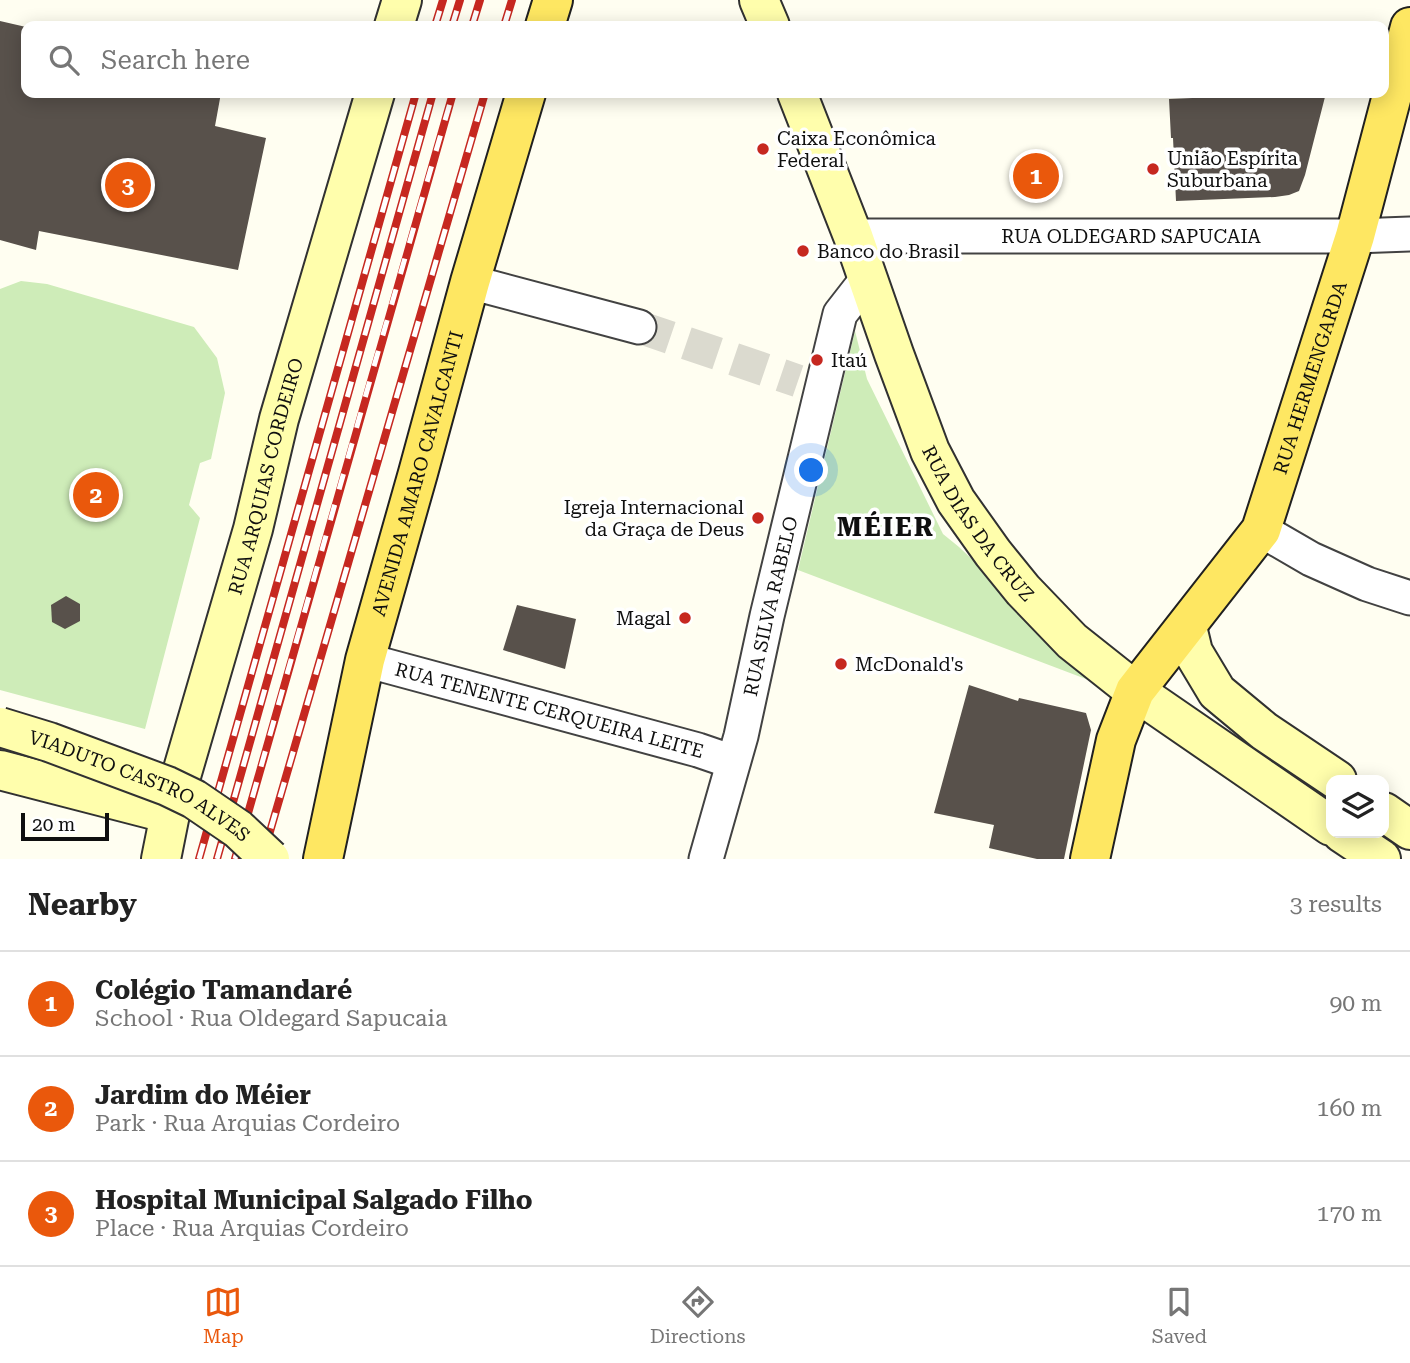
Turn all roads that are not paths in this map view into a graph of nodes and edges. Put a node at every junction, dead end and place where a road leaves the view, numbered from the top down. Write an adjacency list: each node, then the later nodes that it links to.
1 (402, 0): 4 (street)
2 (553, 0): 5 (main road)
3 (759, 0): 6 (street)
4 (396, 21)
5 (547, 21)
6 (768, 21)
7 (1410, 27): 13 (main road, RUA HERMENGARDA)
8 (374, 98): 26 (street, RUA ARQUIAS CORDEIRO)
9 (525, 98): 15 (main road, AVENIDA AMARO CAVALCANTI)
10 (799, 98): 12 (street, RUA DIAS DA CRUZ)
11 (1410, 234): 13 (street, RUA OLDEGARD SAPUCAIA)
12 (853, 236): 13 (street, RUA OLDEGARD SAPUCAIA); 14 (street, RUA DIAS DA CRUZ)
13 (1355, 236): 17 (main road, RUA HERMENGARDA)
14 (868, 278): 21 (street, RUA DIAS DA CRUZ); 23 (street, RUA SILVA RABELO)
15 (470, 282): 16 (street); 20 (main road, AVENIDA AMARO CAVALCANTI)
16 (639, 327)
17 (1261, 530): 18 (street); 19 (main road, RUA HERMENGARDA)
18 (1410, 598)
19 (1186, 627): 21 (main road, RUA HERMENGARDA); 25 (street)
20 (365, 660): 23 (street, RUA TENENTE CERQUEIRA LEITE); 33 (main road, AVENIDA AMARO CAVALCANTI)
21 (1135, 691): 28 (street, RUA DIAS DA CRUZ); 35 (main road, RUA HERMENGARDA)
22 (0, 727): 32 (street, VIADUTO CASTRO ALVES, bridge)
23 (733, 762): 34 (street, RUA SILVA RABELO)
24 (0, 770): 26 (street)
25 (1330, 775)
26 (170, 814): 31 (street, RUA ARQUIAS CORDEIRO)
27 (1389, 815): 29 (street)
28 (1326, 823)
29 (1410, 830): 37 (street)
30 (1350, 838): 36 (street)
31 (161, 859)
32 (270, 859)
33 (323, 859)
34 (706, 859)
35 (1090, 859)
36 (1381, 859)
37 (1405, 859)

